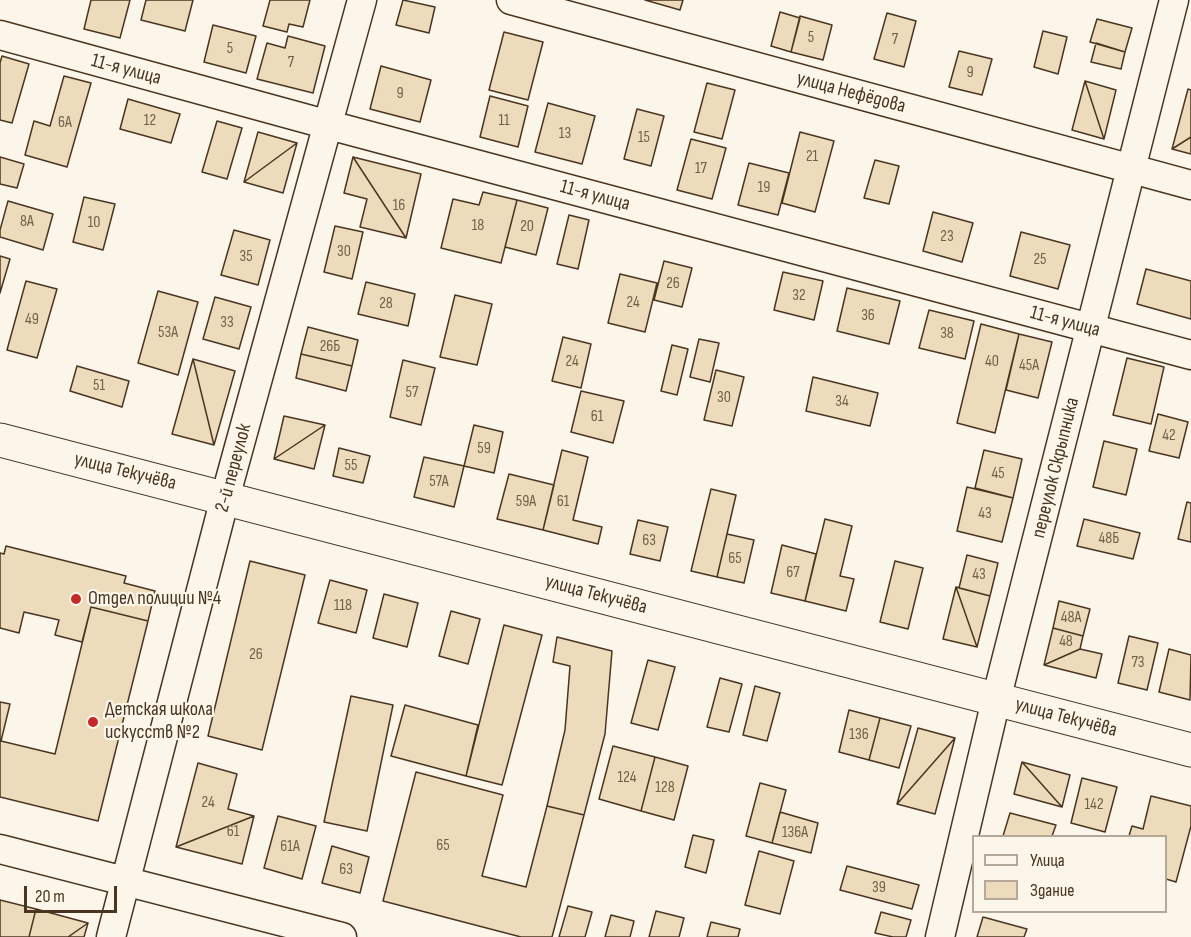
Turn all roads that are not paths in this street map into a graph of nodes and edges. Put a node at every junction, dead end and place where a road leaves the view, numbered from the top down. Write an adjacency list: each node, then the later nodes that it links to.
1 (362, 0): 5 (street, 2-й переулок)
2 (514, 0): 6 (street, улица Нефёдова)
3 (1174, 0): 6 (street, переулок Скрыпника)
4 (0, 35): 5 (street, 11-я улица)
5 (329, 125): 8 (street, 11-я улица); 11 (street, 2-й переулок)
6 (1131, 169): 7 (street, улица Нефёдова); 8 (street, переулок Скрыпника)
7 (1191, 185)
8 (1092, 329): 9 (street, 11-я улица); 12 (street, переулок Скрыпника)
9 (1191, 355)
10 (0, 440): 11 (main road, улица Текучёва)
11 (225, 498): 12 (main road, улица Текучёва); 15 (street, 2-й переулок)
12 (996, 700): 13 (main road, улица Текучёва); 18 (street, переулок Скрыпника)
13 (1191, 750)
14 (0, 849): 15 (street)
15 (126, 880): 16 (street, 2-й переулок); 17 (street)
16 (111, 937)
17 (342, 937)
18 (940, 937)

